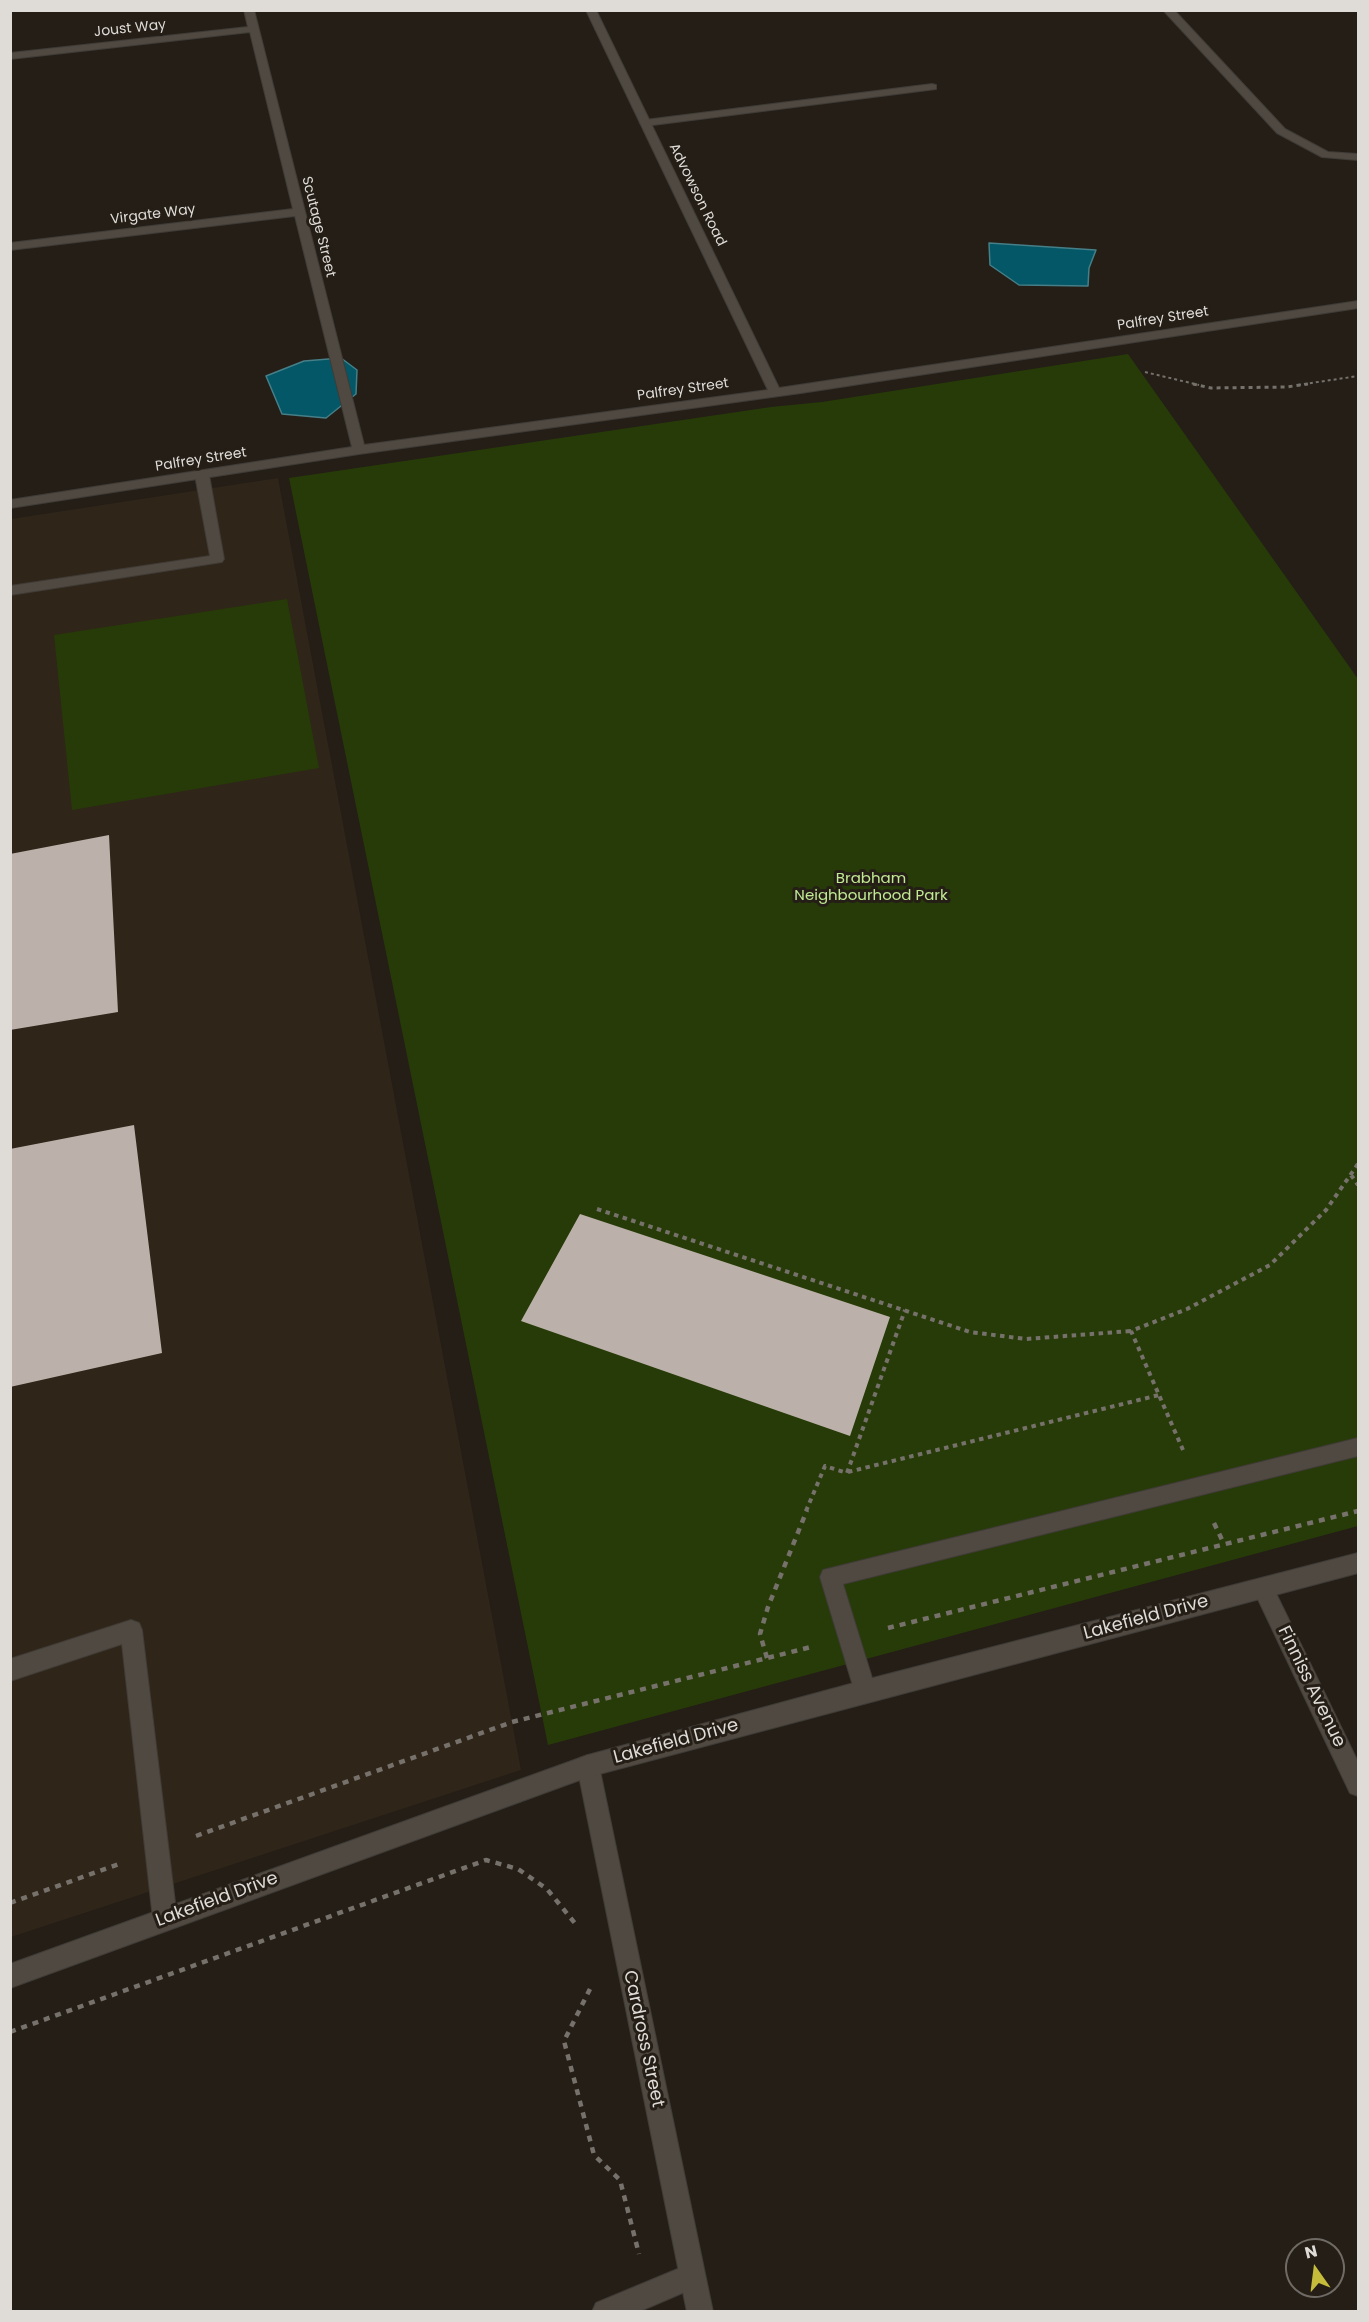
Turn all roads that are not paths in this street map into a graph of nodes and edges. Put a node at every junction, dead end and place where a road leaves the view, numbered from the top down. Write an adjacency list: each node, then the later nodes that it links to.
1 (249, 10): 4 (street, Scutage Street)
2 (591, 10): 7 (street, Advowson Road)
3 (1168, 10): 8 (street)
4 (253, 29): 5 (street, Joust Way); 9 (street, Scutage Street)
5 (10, 56)
6 (932, 87): 7 (street)
7 (645, 123): 12 (street, Advowson Road)
8 (1359, 158)
9 (299, 212): 10 (street, Virgate Way); 13 (street, Scutage Street)
10 (10, 247)
11 (1359, 305): 12 (street, Palfrey Street)
12 (775, 392): 13 (street, Palfrey Street)
13 (359, 450): 14 (street, Palfrey Street)
14 (202, 475): 15 (street, Palfrey Street); 16 (street)
15 (10, 504)
16 (10, 591)
17 (1359, 1447): 21 (street)
18 (1359, 1563): 19 (street, Lakefield Drive)
19 (1263, 1588): 21 (street, Lakefield Drive); 23 (street, Finniss Avenue)
20 (10, 1670): 24 (street)
21 (865, 1691): 22 (street, Lakefield Drive)
22 (588, 1766): 24 (street, Lakefield Drive); 26 (street, Cardross Street)
23 (1359, 1785)
24 (165, 1919): 25 (street, Lakefield Drive)
25 (10, 1976)
26 (692, 2276): 27 (street); 28 (street, Cardross Street)
27 (605, 2312)
28 (700, 2312)

